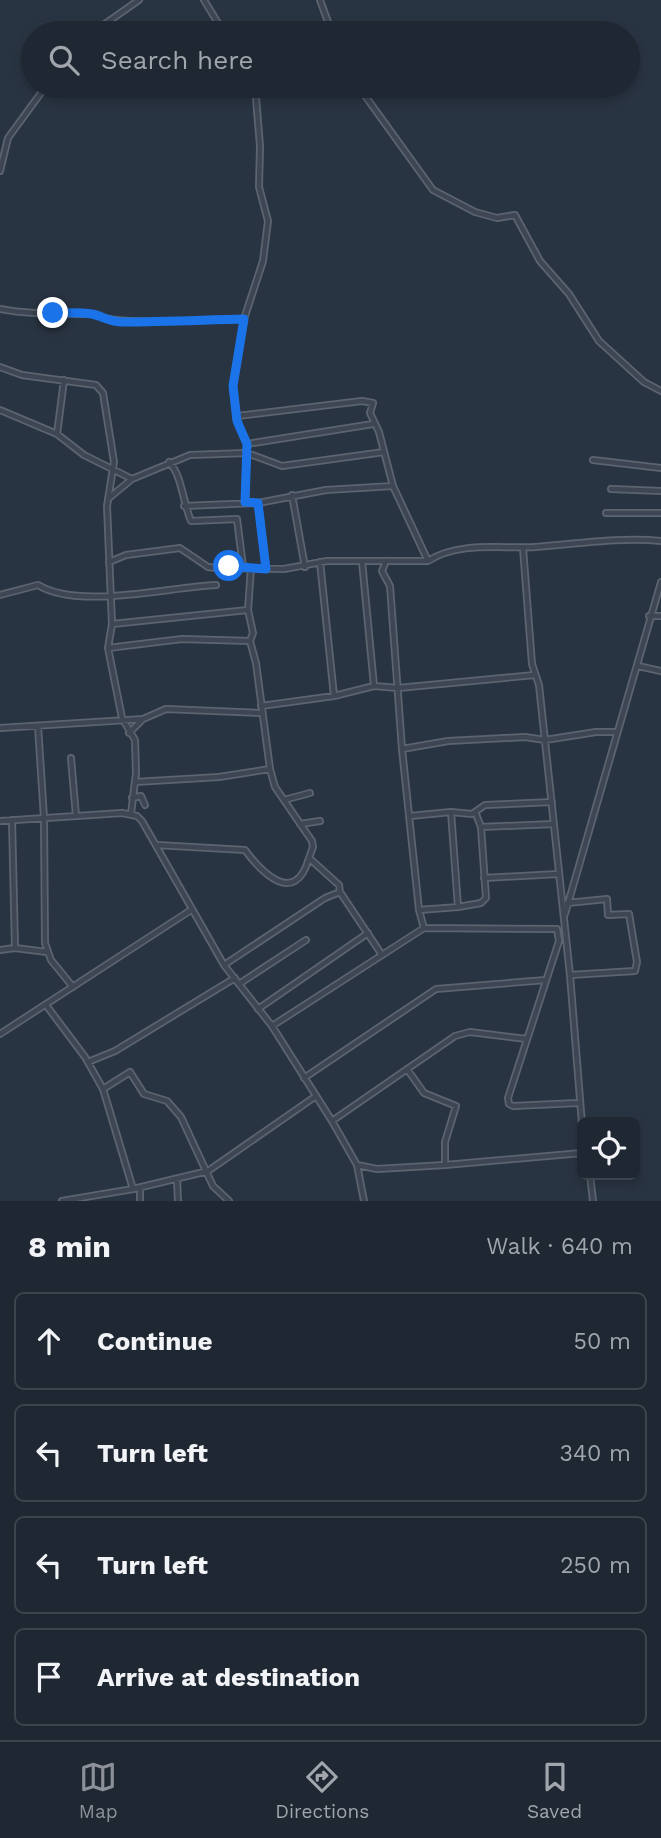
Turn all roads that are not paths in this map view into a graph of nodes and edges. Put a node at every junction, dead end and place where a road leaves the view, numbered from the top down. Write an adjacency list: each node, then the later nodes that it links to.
1 (139, 0): 4 (street)
2 (204, 0): 5 (street)
3 (320, 0): 6 (street)
4 (109, 21)
5 (217, 21)
6 (328, 21)
7 (37, 98): 10 (street)
8 (256, 98): 12 (street)
9 (367, 98): 15 (street)
10 (0, 171)
11 (0, 309): 12 (street)
12 (244, 319): 17 (street)
13 (0, 367): 14 (street)
14 (64, 380): 19 (street); 25 (street)
15 (661, 391)
16 (0, 410): 19 (street)
17 (237, 416): 18 (street); 20 (street)
18 (373, 424): 20 (street); 21 (street)
19 (57, 434): 25 (street)
20 (247, 444): 22 (street)
21 (384, 452): 22 (street); 28 (street)
22 (247, 453): 24 (street); 33 (street)
23 (593, 460): 26 (street)
24 (169, 462): 27 (street); 35 (street)
25 (112, 468): 27 (street); 32 (street)
26 (661, 468)
27 (132, 478): 32 (street)
28 (393, 486): 31 (street); 42 (street)
29 (611, 489): 30 (street)
30 (661, 491)
31 (292, 495): 34 (street); 46 (street)
32 (109, 498): 43 (street)
33 (245, 502): 34 (street); 35 (street)
34 (258, 503): 48 (street)
35 (184, 506): 45 (street)
36 (606, 513): 37 (street)
37 (661, 513)
38 (661, 541): 39 (street)
39 (523, 548): 42 (street); 61 (street)
40 (362, 561): 41 (street); 44 (street); 62 (street)
41 (386, 561): 42 (street); 63 (street)
42 (428, 561)
43 (109, 562): 45 (street); 52 (street)
44 (320, 562): 46 (street); 64 (street)
45 (243, 567): 47 (street)
46 (305, 567): 48 (street)
47 (251, 568): 48 (street); 53 (street)
48 (266, 569)
49 (661, 582): 54 (street)
50 (216, 585): 52 (street)
51 (0, 595): 52 (street)
52 (110, 597): 56 (street)
53 (248, 610): 56 (street); 57 (street)
54 (649, 616): 55 (street); 59 (street)
55 (661, 616)
56 (112, 625): 58 (street)
57 (250, 641): 58 (street); 65 (street)
58 (108, 648): 67 (street)
59 (638, 666): 60 (street); 71 (street)
60 (661, 671)
61 (535, 674): 63 (street); 73 (street)
62 (374, 686): 63 (street); 64 (street)
63 (398, 688): 74 (street)
64 (334, 696): 65 (street)
65 (261, 706): 66 (street)
66 (261, 713): 68 (street); 76 (street)
67 (122, 718): 68 (street); 69 (street); 72 (street)
68 (143, 719): 72 (street)
69 (38, 726): 70 (street); 88 (street)
70 (0, 728)
71 (617, 732): 73 (street); 100 (street)
72 (129, 733): 77 (street)
73 (545, 740): 74 (street); 81 (street)
74 (402, 749): 87 (street)
75 (71, 758): 86 (street)
76 (270, 769): 77 (street); 80 (street)
77 (135, 782): 79 (street)
78 (310, 793): 80 (street)
79 (132, 798): 82 (street); 84 (street)
80 (284, 800): 92 (street)
81 (552, 802): 85 (street); 93 (street)
82 (145, 805)
83 (451, 811): 85 (street); 87 (street); 101 (street)
84 (131, 814): 86 (street); 95 (street)
85 (477, 814): 94 (street)
86 (76, 816): 88 (street)
87 (410, 816): 102 (street)
88 (44, 818): 89 (street); 110 (street)
89 (12, 820): 90 (street); 108 (street)
90 (0, 821)
91 (320, 821): 92 (street)
92 (300, 824): 96 (street)
93 (554, 824): 94 (street); 97 (street)
94 (481, 827): 98 (street)
95 (156, 845): 96 (street); 103 (street)
96 (309, 858): 99 (street)
97 (558, 874): 98 (street); 104 (street)
98 (484, 878): 101 (street)
99 (340, 892): 106 (street); 112 (street)
100 (567, 903): 104 (street); 113 (street)
101 (458, 907): 102 (street)
102 (419, 910): 105 (street)
103 (191, 911): 112 (street); 117 (street)
104 (563, 920): 113 (street)
105 (425, 928): 111 (street); 115 (street)
106 (368, 933): 111 (street); 119 (street)
107 (306, 940): 116 (street)
108 (15, 948): 109 (street); 110 (street)
109 (0, 950)
110 (47, 953): 117 (street)
111 (382, 955): 120 (street)
112 (224, 965): 114 (street)
113 (570, 975): 128 (street)
114 (234, 978): 116 (street); 123 (street)
115 (546, 980): 122 (street); 125 (street)
116 (239, 984): 119 (street)
117 (73, 987): 118 (street)
118 (46, 1005): 121 (street); 123 (street)
119 (258, 1009): 120 (street)
120 (272, 1026): 125 (street)
121 (0, 1034)
122 (527, 1039): 124 (street); 128 (street)
123 (88, 1062): 126 (street)
124 (407, 1069): 130 (street); 133 (street)
125 (304, 1078): 127 (street)
126 (103, 1088): 134 (street); 138 (street)
127 (316, 1096): 130 (street); 134 (street)
128 (578, 1103): 129 (street)
129 (581, 1117)
130 (332, 1121): 132 (street)
131 (577, 1153): 133 (street)
132 (357, 1165): 133 (street); 143 (street)
133 (445, 1166)
134 (208, 1171): 135 (street); 142 (street)
135 (177, 1179): 137 (street); 141 (street)
136 (591, 1180): 144 (street)
137 (140, 1188): 138 (street); 140 (street)
138 (133, 1189): 139 (street)
139 (62, 1201)
140 (140, 1201)
141 (178, 1201)
142 (229, 1201)
143 (363, 1201)
144 (593, 1201)

